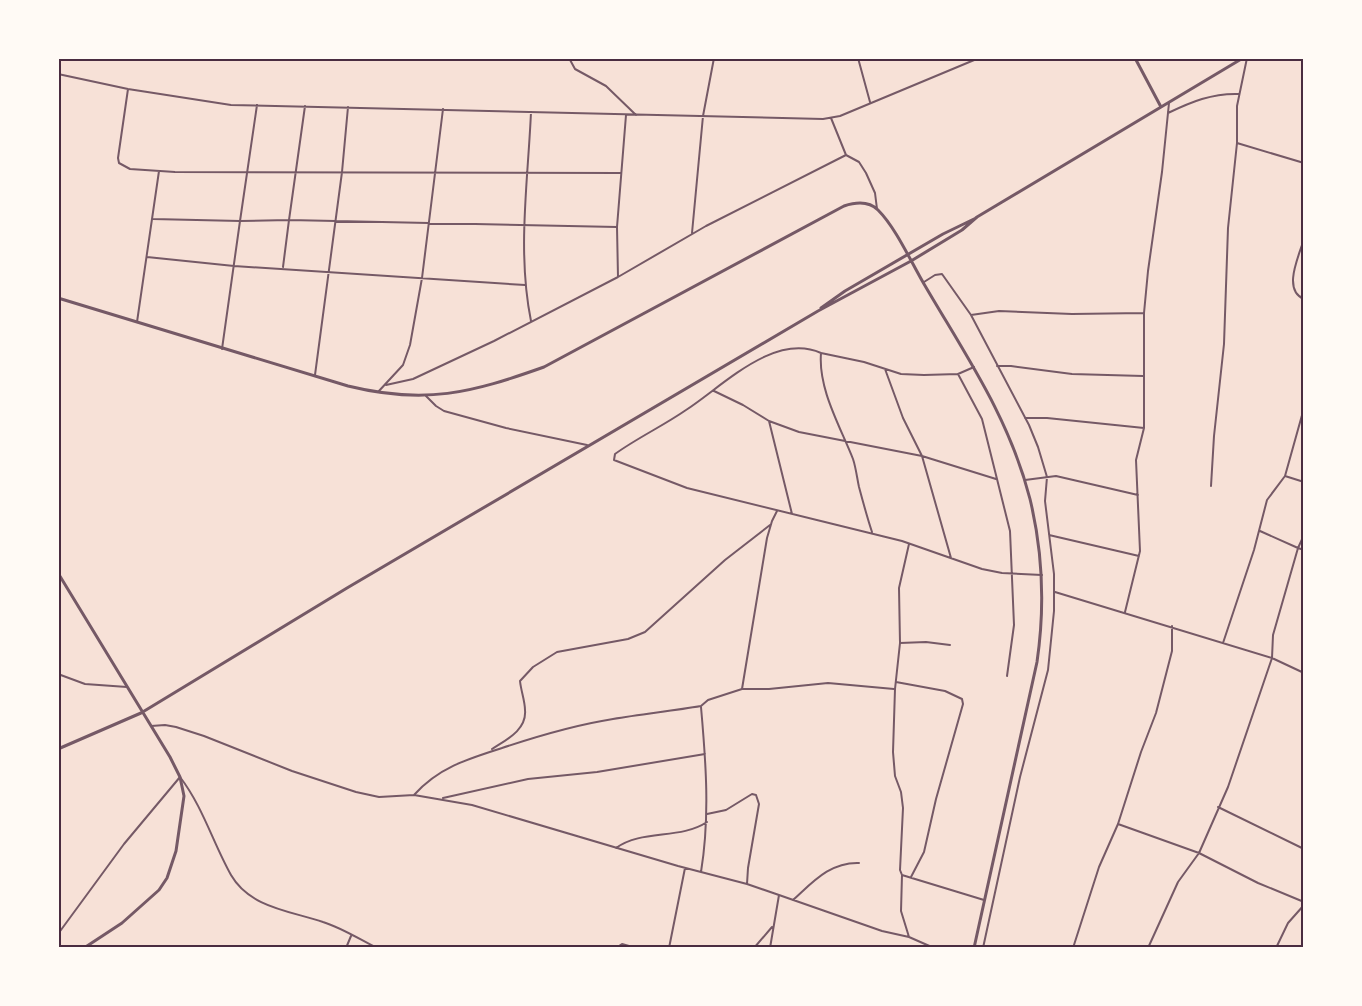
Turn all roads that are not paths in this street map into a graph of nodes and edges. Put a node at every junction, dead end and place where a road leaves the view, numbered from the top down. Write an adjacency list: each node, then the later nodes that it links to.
1 (569, 58): 20 (street)
2 (714, 58): 21 (street)
3 (858, 58): 10 (street)
4 (979, 58): 10 (street)
5 (1135, 58): 15 (street)
6 (1245, 58): 9 (street); 11 (street)
7 (58, 74): 8 (street)
8 (128, 89): 12 (street); 26 (street)
9 (1239, 94): 18 (street); 23 (street)
10 (870, 102): 22 (street)
11 (1168, 103): 15 (street); 18 (street)
12 (257, 105): 13 (street); 28 (street)
13 (305, 106): 14 (street); 30 (street)
14 (348, 107): 16 (street); 29 (street)
15 (1161, 107): 34 (street)
16 (443, 109): 17 (street); 27 (street)
17 (531, 112): 19 (street); 31 (street)
18 (1168, 113): 57 (street)
19 (626, 114): 20 (street); 32 (street)
20 (636, 115): 21 (street)
21 (703, 116): 22 (street); 42 (street)
22 (831, 118): 24 (street)
23 (1237, 143): 25 (street); 85 (street)
24 (846, 154): 33 (street); 42 (street)
25 (1304, 163)
26 (159, 171): 28 (street); 35 (street)
27 (435, 171): 29 (street); 31 (street); 39 (street)
28 (248, 172): 30 (street); 37 (street)
29 (342, 172): 30 (street); 38 (street)
30 (296, 173): 36 (street)
31 (528, 173): 32 (street); 40 (street)
32 (621, 173): 41 (street)
33 (877, 209): 44 (street); 72 (street)
34 (977, 217): 44 (street); 46 (street)
35 (153, 219): 37 (street); 45 (street)
36 (290, 220): 37 (street); 38 (street); 48 (street)
37 (240, 221): 47 (street)
38 (336, 221): 39 (street); 49 (street)
39 (429, 224): 40 (street); 51 (street)
40 (524, 225): 41 (street); 53 (street)
41 (617, 227): 50 (street)
42 (692, 233): 50 (street)
43 (1304, 239): 55 (street)
44 (908, 255): 46 (street); 56 (street)
45 (147, 257): 47 (street); 60 (street)
46 (911, 261): 52 (street); 56 (street)
47 (234, 266): 48 (street); 61 (street)
48 (283, 269): 49 (street)
49 (329, 272): 51 (street); 67 (street)
50 (618, 277): 59 (street)
51 (422, 278): 53 (street); 69 (street)
52 (923, 283): 58 (street); 64 (street)
53 (525, 285): 59 (street)
54 (58, 298): 60 (street)
55 (1304, 299)
56 (818, 311): 78 (street)
57 (1144, 313): 58 (street); 68 (street)
58 (971, 315): 63 (street)
59 (531, 321): 69 (street)
60 (137, 322): 61 (street)
61 (222, 349): 67 (street)
62 (821, 353): 65 (street); 70 (street); 77 (street)
63 (997, 366): 68 (street); 74 (street)
64 (974, 367): 66 (street); 83 (street)
65 (885, 369): 66 (street); 79 (street)
66 (958, 374): 82 (street)
67 (315, 376): 71 (street)
68 (1144, 376): 76 (street)
69 (386, 385): 71 (street)
70 (714, 391): 75 (street); 87 (street)
71 (377, 393): 72 (street)
72 (426, 396): 78 (street)
73 (1304, 408): 80 (street)
74 (1025, 418): 76 (street); 81 (street)
75 (769, 421): 77 (street); 88 (street)
76 (1144, 428): 86 (street)
77 (843, 440): 79 (street); 91 (street)
78 (589, 446): 117 (street)
79 (922, 456): 82 (street); 98 (street)
80 (1285, 476): 84 (street); 90 (street)
81 (1047, 477): 83 (street); 86 (street); 92 (street)
82 (997, 479): 100 (street)
83 (1025, 480): 101 (street)
84 (1304, 482)
85 (1211, 486)
86 (1138, 495): 97 (street)
87 (777, 511): 88 (street); 89 (street)
88 (792, 514): 91 (street)
89 (770, 525): 114 (street); 120 (street)
90 (1260, 531): 95 (street); 106 (street)
91 (873, 533): 94 (street)
92 (1049, 535): 97 (street); 102 (street)
93 (1304, 536): 95 (street)
94 (909, 544): 98 (street); 105 (street)
95 (1298, 548): 96 (street); 108 (street)
96 (1304, 550)
97 (1139, 556): 103 (street)
98 (951, 558): 100 (street)
99 (58, 573): 113 (street)
100 (1013, 574): 101 (street); 111 (street)
101 (1042, 576): 140 (street)
102 (1055, 592): 103 (street); 147 (street)
103 (1125, 612): 104 (street)
104 (1172, 626): 106 (street); 128 (street)
105 (900, 642): 107 (street); 112 (street)
106 (1223, 643): 108 (street)
107 (950, 645)
108 (1272, 658): 109 (street); 125 (street)
109 (1304, 673)
110 (58, 674): 113 (street)
111 (1007, 676)
112 (896, 682): 115 (street); 136 (street)
113 (127, 687): 117 (street)
114 (742, 689): 115 (street); 116 (street)
115 (895, 689): 135 (street)
116 (700, 706): 120 (street); 121 (street)
117 (141, 712): 118 (street); 119 (street)
118 (150, 726): 122 (street); 123 (street)
119 (58, 749)
120 (487, 752): 123 (street)
121 (705, 754): 124 (street); 126 (street)
122 (180, 777): 143 (street); 144 (street); 148 (street)
123 (414, 795): 124 (street)
124 (441, 799): 129 (street)
125 (1218, 807): 130 (street); 131 (street)
126 (707, 814): 127 (street); 137 (street)
127 (707, 822): 129 (street); 134 (street)
128 (1118, 824): 131 (street); 158 (street)
129 (616, 848): 133 (street)
130 (1304, 849)
131 (1199, 853): 141 (street); 159 (street)
132 (859, 863): 139 (street)
133 (685, 868): 134 (street); 153 (street)
134 (701, 872): 137 (street)
135 (902, 875): 136 (street); 145 (street)
136 (911, 877): 140 (street)
137 (747, 884): 138 (street)
138 (779, 895): 139 (street); 142 (street)
139 (793, 900): 145 (street)
140 (985, 900): 146 (street)
141 (1304, 903): 160 (street)
142 (772, 927): 154 (street); 155 (street)
143 (58, 934)
144 (351, 936): 149 (street); 150 (street)
145 (909, 937): 156 (street)
146 (975, 942): 147 (street); 157 (street)
147 (983, 946)
148 (84, 948)
149 (346, 948)
150 (377, 948)
151 (616, 948): 152 (street)
152 (636, 948)
153 (669, 948)
154 (754, 948)
155 (770, 948)
156 (934, 948)
157 (974, 948)
158 (1073, 948)
159 (1148, 948)
160 (1276, 948)

